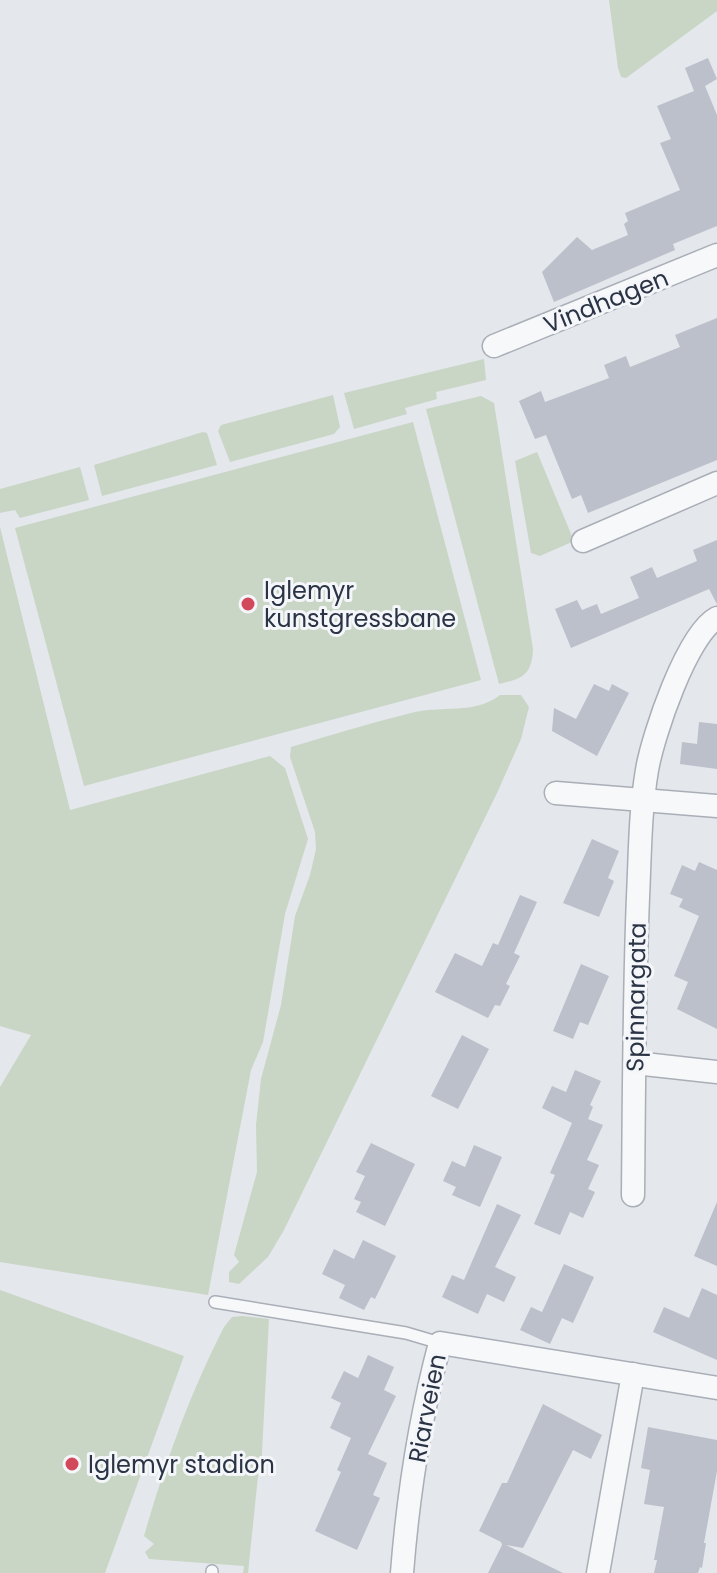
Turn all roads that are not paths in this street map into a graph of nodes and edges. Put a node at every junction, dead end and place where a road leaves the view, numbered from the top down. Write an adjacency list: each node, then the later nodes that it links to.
1 (717, 255): 2 (street, Vindhagen)
2 (494, 346)
3 (717, 483): 4 (street)
4 (583, 541)
5 (717, 618): 7 (street, Spinnargata)
6 (556, 793): 7 (street)
7 (644, 800): 8 (street); 9 (street, Spinnargata)
8 (717, 806)
9 (635, 1063): 10 (street); 11 (street, Spinnargata)
10 (717, 1072)
11 (633, 1195)
12 (215, 1302): 13 (lane)
13 (440, 1343): 14 (street, Riarveien); 16 (street, Riarveien)
14 (633, 1374): 15 (street, Riarveien); 17 (street)
15 (717, 1388)
16 (402, 1573)
17 (598, 1573)

